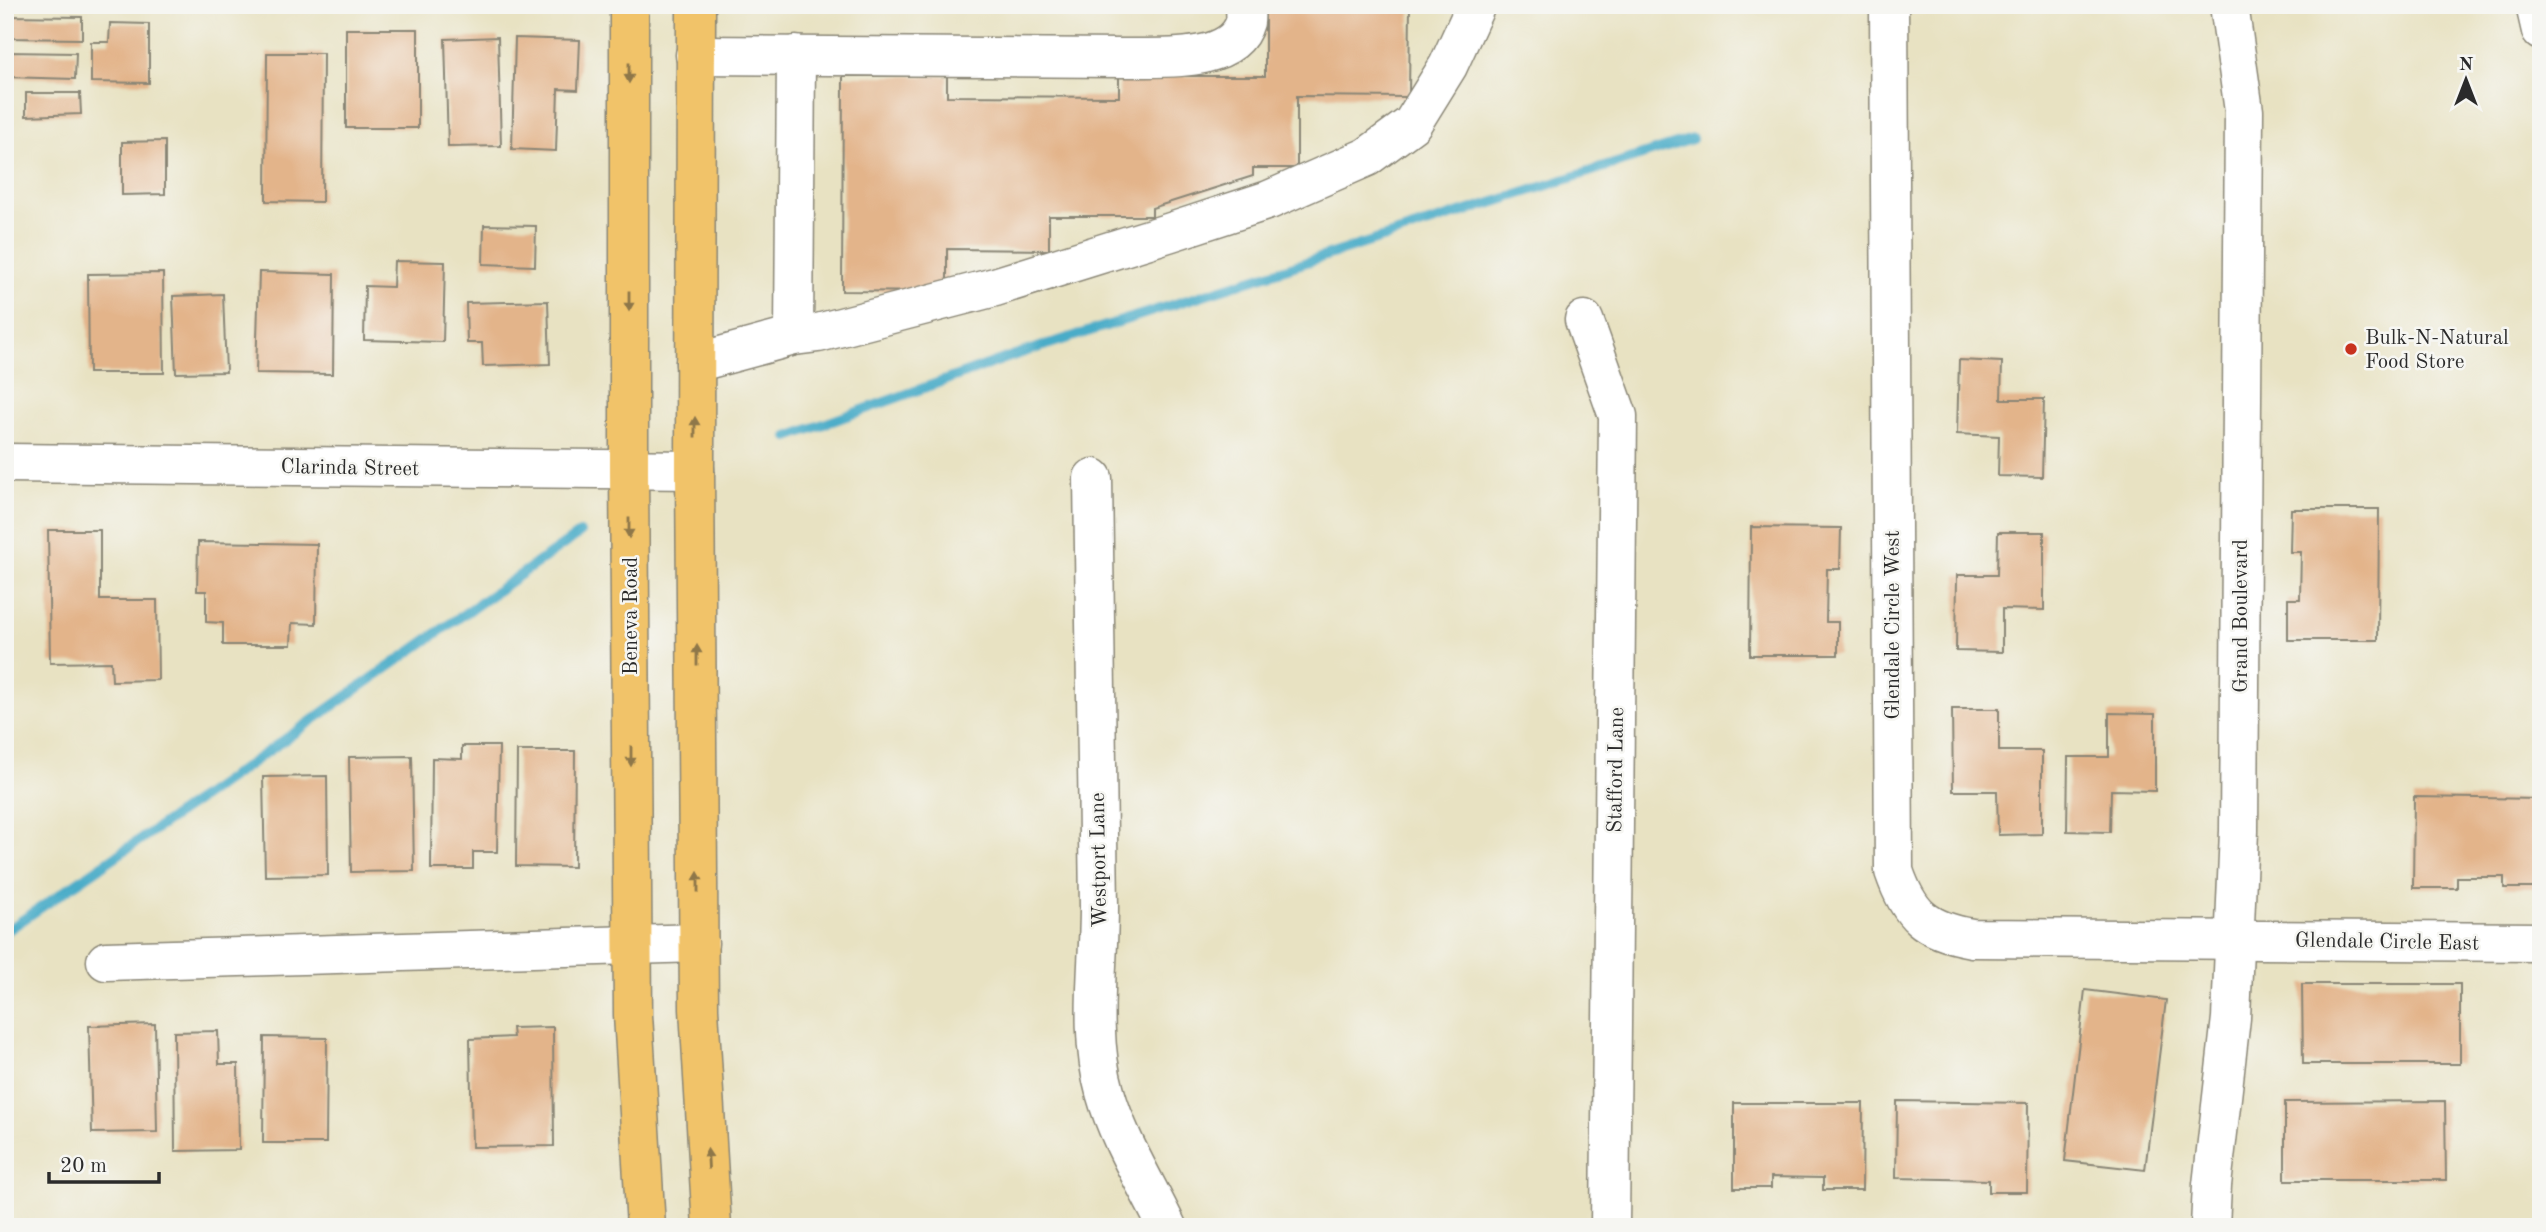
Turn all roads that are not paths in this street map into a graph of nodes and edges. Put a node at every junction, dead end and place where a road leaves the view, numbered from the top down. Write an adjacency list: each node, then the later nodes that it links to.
1 (629, 5): 15 (main road, Beneva Road, one-way to 15)
2 (696, 5): 9 (main road)
3 (1245, 5): 10 (street)
4 (1476, 5): 12 (street)
5 (1889, 5): 18 (street, Glendale Circle West)
6 (2229, 5): 18 (street, Grand Boulevard)
7 (2535, 5): 8 (street)
8 (2541, 31)
9 (695, 55): 10 (street); 13 (main road)
10 (796, 55): 12 (street)
11 (1584, 320): 26 (street, Stafford Lane)
12 (794, 336): 13 (street)
13 (695, 363): 16 (main road, one-way to 13)
14 (5, 463): 15 (street, Clarinda Street)
15 (629, 470): 16 (street, Clarinda Street); 21 (main road, Beneva Road, one-way to 21)
16 (695, 470): 20 (main road, one-way to 16)
17 (1093, 478): 25 (street, Westport Lane)
18 (2234, 940): 19 (street, Glendale Circle East); 27 (street, Grand Boulevard)
19 (2541, 942)
20 (699, 943): 21 (street); 24 (main road, one-way to 20)
21 (632, 944): 22 (street); 23 (main road, Beneva Road)
22 (106, 961)
23 (646, 1227)
24 (712, 1227)
25 (1167, 1227)
26 (1610, 1227)
27 (2210, 1227)

